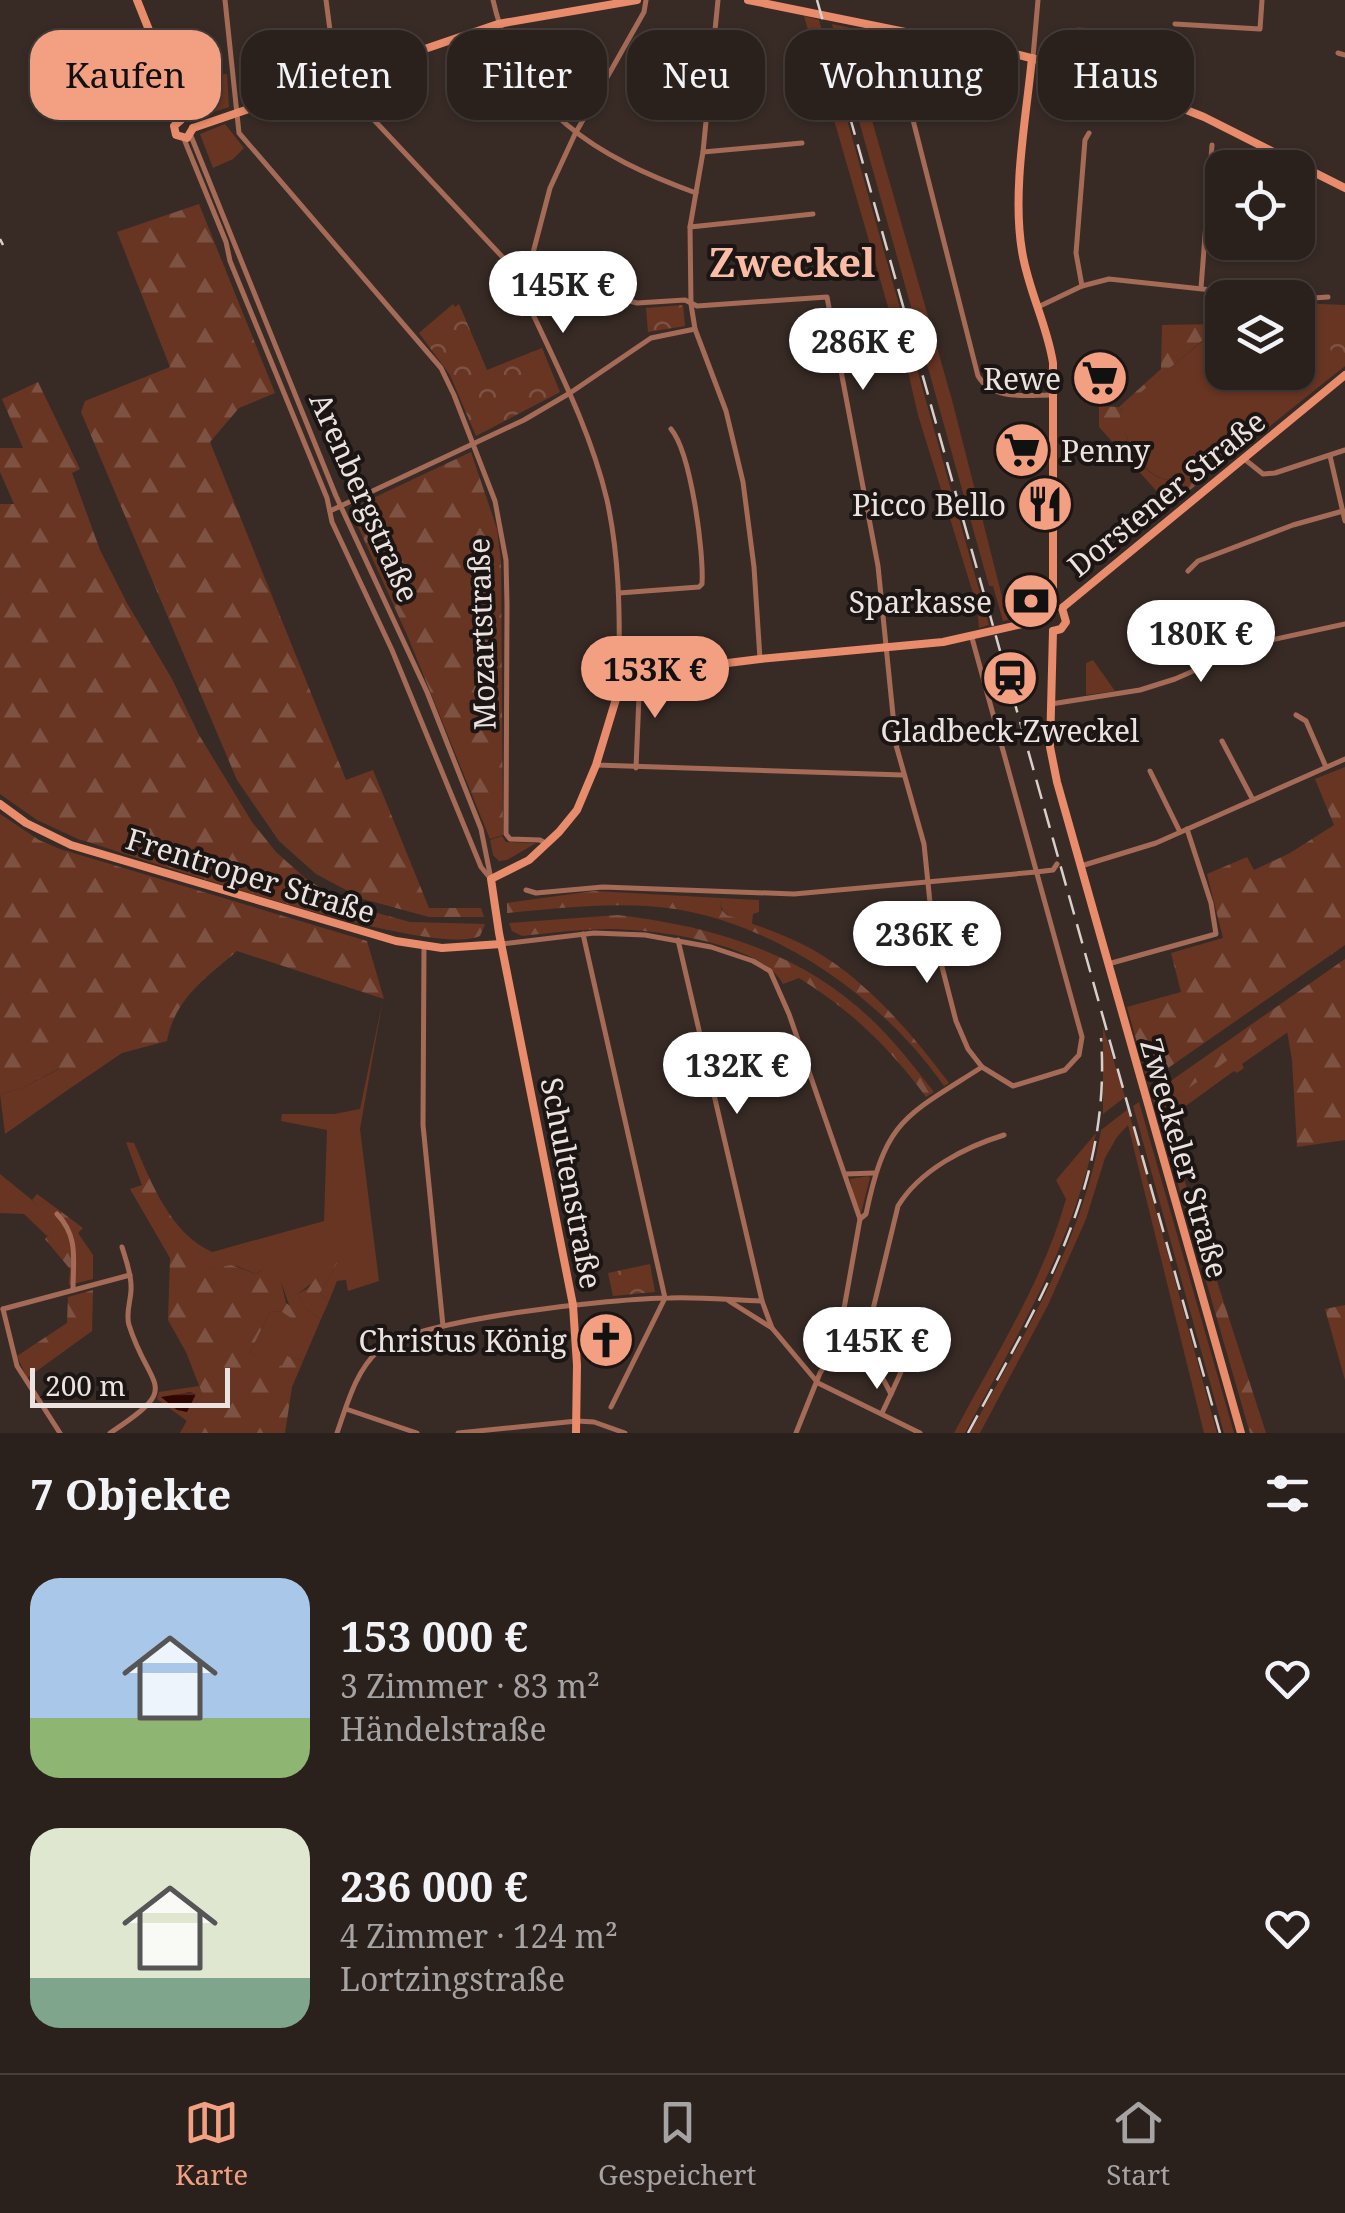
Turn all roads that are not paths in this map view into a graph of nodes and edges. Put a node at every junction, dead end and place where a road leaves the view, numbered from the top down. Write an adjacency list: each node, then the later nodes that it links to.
1 (137, 0): 13 (street, Arenbergstraße)
2 (226, 0): 18 (street)
3 (326, 0): 14 (street)
4 (492, 0): 11 (street)
5 (637, 0): 11 (street)
6 (646, 0): 23 (street)
7 (718, 0): 27 (street)
8 (748, 0): 16 (street)
9 (1038, 0): 16 (street)
10 (1262, 0): 12 (street)
11 (498, 24): 15 (street); 23 (street)
12 (1176, 24)
13 (149, 30)
14 (331, 30)
15 (427, 48)
16 (1032, 58): 28 (street); 42 (street)
17 (241, 111): 18 (street)
18 (236, 113): 22 (street); 48 (street, Mozartstraße)
19 (181, 120): 22 (street); 22 (street, Arenbergstraße)
20 (374, 120): 33 (street)
21 (913, 120): 46 (street)
22 (189, 134): 52 (street, Arenbergstraße); 54 (street, Arenbergstraße)
23 (576, 134): 29 (street); 32 (street)
24 (1089, 134): 36 (street)
25 (802, 143): 27 (street)
26 (1212, 145): 37 (street)
27 (702, 152): 29 (street)
28 (1345, 188)
29 (696, 193): 31 (street)
30 (813, 214): 31 (street)
31 (690, 227): 41 (street)
32 (529, 268): 33 (street); 34 (street)
33 (521, 272): 35 (street)
34 (532, 276): 35 (street); 41 (street)
35 (525, 280): 45 (street)
36 (1082, 286): 37 (street); 42 (street)
37 (1201, 288): 38 (street)
38 (1205, 288)
39 (1328, 297): 40 (street)
40 (1315, 298)
41 (691, 304): 43 (street); 63 (street)
42 (1038, 307): 46 (street)
43 (695, 330): 45 (street); 64 (street)
44 (1345, 374): 51 (street, Dorstener Straße)
45 (570, 393): 48 (street); 57 (street)
46 (1054, 395): 58 (street)
47 (671, 429): 57 (street)
48 (474, 444): 52 (street); 79 (street, Mozartstraße)
49 (1345, 450): 50 (street)
50 (1330, 455): 51 (street); 53 (street)
51 (1243, 458): 58 (street, Dorstener Straße)
52 (341, 506): 54 (street); 83 (street, Arenbergstraße)
53 (1344, 510): 55 (street); 56 (street)
54 (330, 511): 83 (street, Arenbergstraße)
55 (1345, 521)
56 (1188, 571)
57 (619, 593): 66 (street)
58 (1058, 607): 59 (street); 61 (street)
59 (1040, 620): 61 (street); 62 (street)
60 (1345, 624): 67 (street)
61 (1053, 631): 67 (street, Zweckeler Straße)
62 (972, 638): 63 (street); 82 (street)
63 (886, 647): 64 (street); 75 (street)
64 (760, 659): 65 (street)
65 (640, 672): 66 (street); 73 (street)
66 (623, 676): 71 (street)
67 (1051, 704): 81 (street, Zweckeler Straße)
68 (1296, 715): 72 (street)
69 (1222, 741): 76 (street)
70 (1345, 759): 72 (street)
71 (596, 765): 73 (street); 79 (street)
72 (1326, 767): 76 (street)
73 (636, 768): 75 (street)
74 (1150, 771): 78 (street)
75 (902, 776): 84 (street)
76 (1253, 800): 78 (street)
77 (0, 804): 89 (street, Frentroper Straße)
78 (1183, 830): 81 (street); 90 (street)
79 (547, 844): 83 (street)
80 (1056, 864): 82 (street)
81 (1080, 866): 90 (street, Zweckeler Straße)
82 (1036, 872): 84 (street); 91 (street)
83 (492, 879): 88 (street, Arenbergstraße)
84 (928, 883): 85 (street); 91 (street)
85 (526, 890)
86 (583, 934): 87 (street); 88 (street); 100 (street)
87 (678, 940): 94 (street); 102 (street)
88 (501, 944): 89 (street, Frentroper Straße); 103 (street, Schultenstraße)
89 (424, 951): 105 (street)
90 (1107, 965): 123 (street, Zweckeler Straße)
91 (982, 1068): 93 (street)
92 (1004, 1134): 107 (street)
93 (874, 1173): 94 (street); 96 (street)
94 (846, 1174): 96 (street)
95 (57, 1214): 99 (street)
96 (860, 1219): 108 (street)
97 (122, 1247): 98 (street)
98 (130, 1275): 99 (street); 115 (street)
99 (73, 1290): 104 (street)
100 (665, 1298): 101 (street); 103 (street); 111 (street)
101 (728, 1300): 102 (street); 106 (street)
102 (762, 1301): 106 (street)
103 (573, 1305): 105 (street); 113 (street, Schultenstraße)
104 (2, 1309): 114 (street)
105 (443, 1326): 110 (street)
106 (772, 1328): 108 (street)
107 (889, 1362): 109 (street); 109 (street)
108 (818, 1383): 112 (street); 121 (street)
109 (891, 1394): 112 (street)
110 (346, 1407): 116 (street); 117 (street)
111 (612, 1407)
112 (882, 1413): 122 (street)
113 (577, 1421): 118 (street); 119 (street, Schultenstraße); 120 (street)
114 (60, 1433)
115 (110, 1433)
116 (337, 1433)
117 (417, 1433)
118 (458, 1433)
119 (576, 1433)
120 (625, 1433)
121 (796, 1433)
122 (920, 1433)
123 (1241, 1433)

